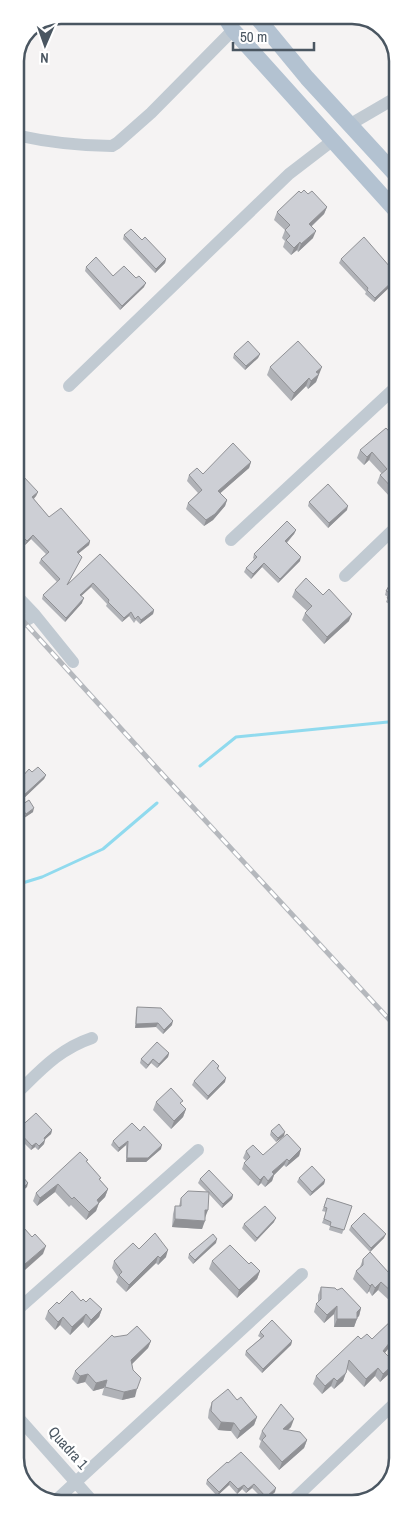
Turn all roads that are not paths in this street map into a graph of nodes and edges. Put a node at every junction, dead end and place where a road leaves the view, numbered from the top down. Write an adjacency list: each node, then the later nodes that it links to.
1 (229, 24): 3 (main road)
2 (262, 24): 5 (main road)
3 (233, 30): 6 (street); 7 (main road)
4 (389, 102): 5 (street)
5 (349, 125): 8 (main road)
6 (24, 137)
7 (332, 140): 9 (main road); 10 (street)
8 (389, 168)
9 (389, 203)
10 (70, 386)
11 (389, 393): 13 (street)
12 (389, 534): 14 (street)
13 (231, 540)
14 (345, 576)
15 (24, 603): 16 (street)
16 (36, 615): 17 (street); 18 (street)
17 (24, 622)
18 (73, 662)
19 (92, 1038): 20 (street)
20 (24, 1086)
21 (198, 1150): 23 (street)
22 (302, 1274): 26 (street)
23 (24, 1304)
24 (389, 1409): 29 (street)
25 (24, 1424): 26 (street, Quadra 1)
26 (76, 1481): 27 (street); 28 (street, Quadra 1)
27 (61, 1495)
28 (88, 1495)
29 (298, 1495)

